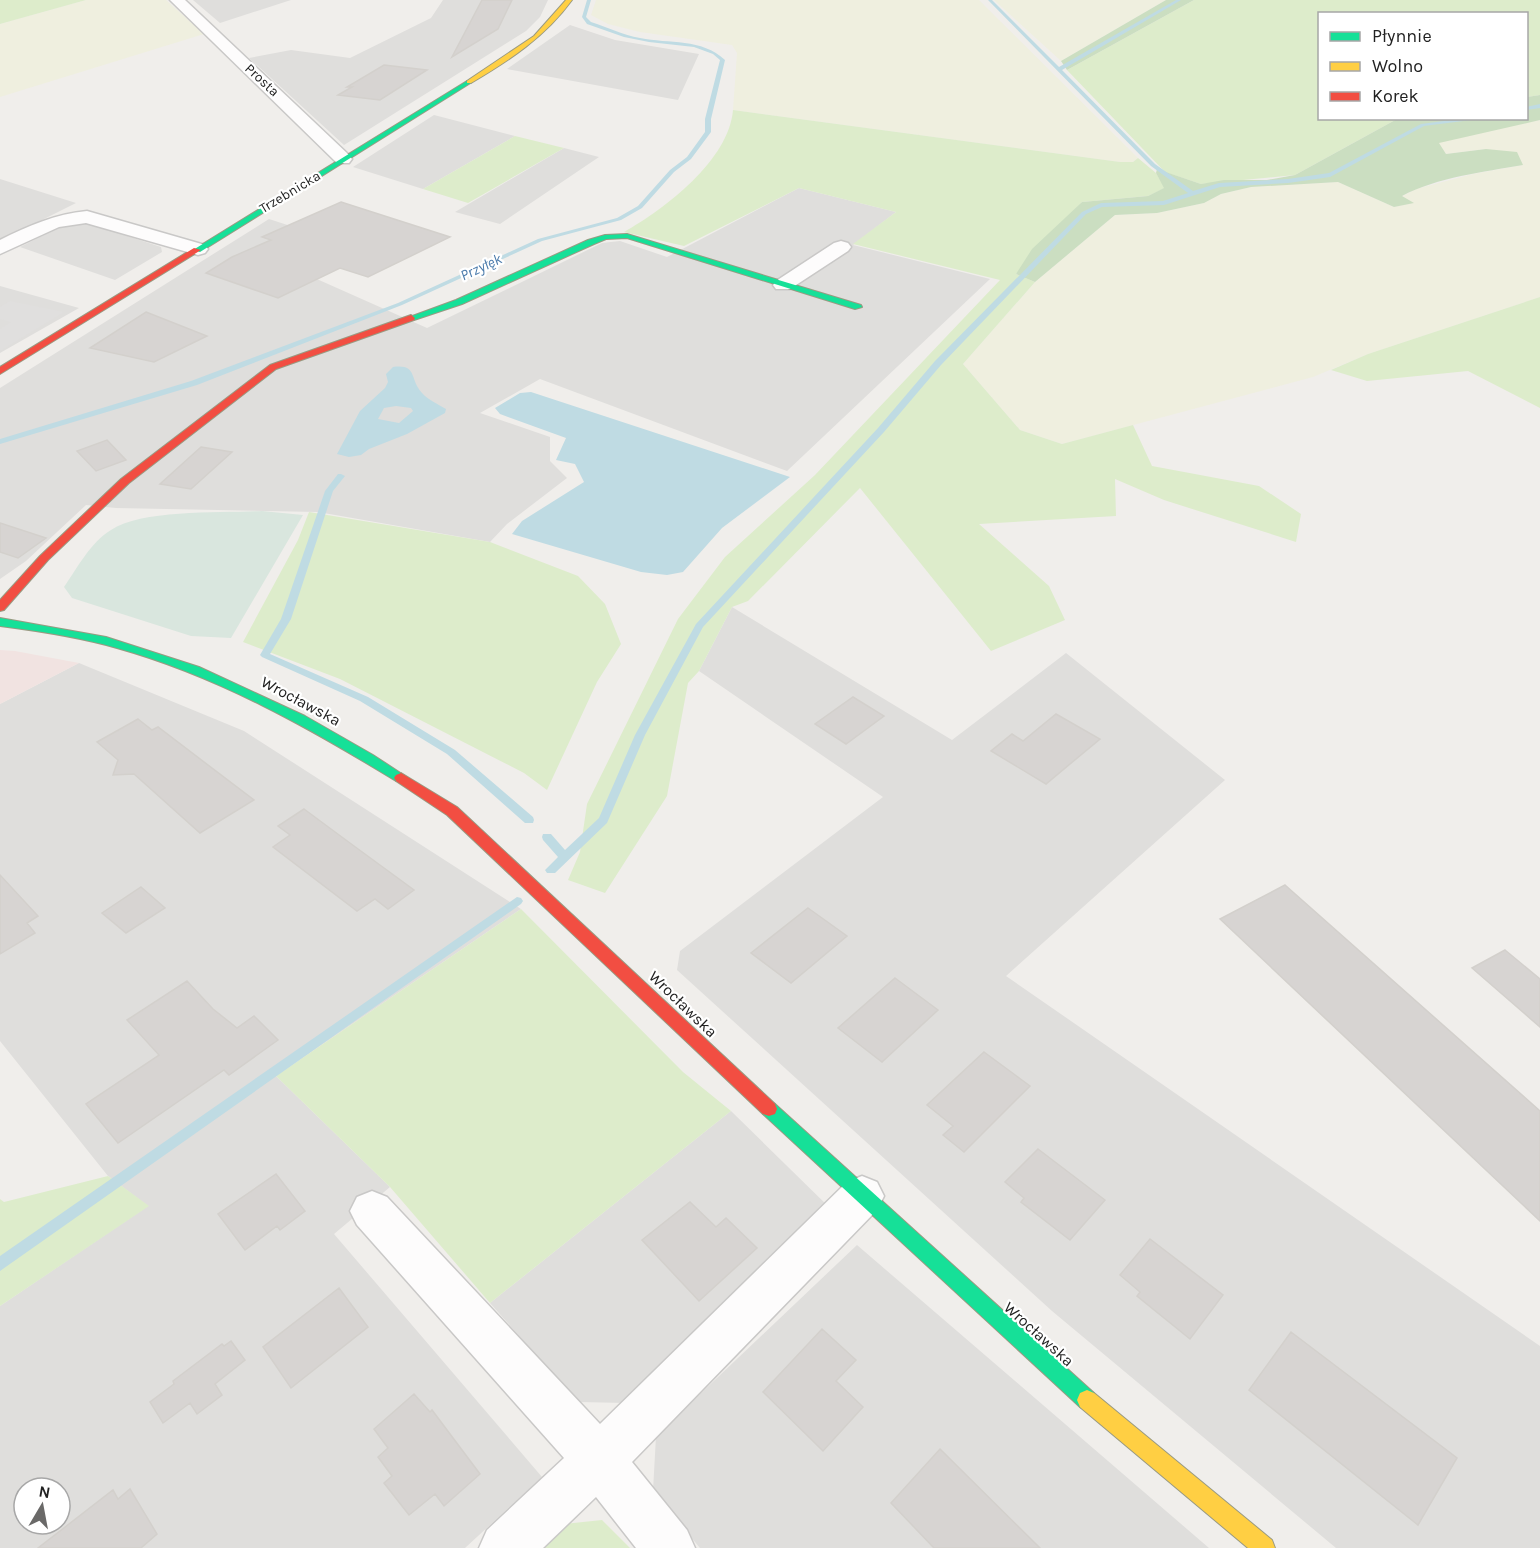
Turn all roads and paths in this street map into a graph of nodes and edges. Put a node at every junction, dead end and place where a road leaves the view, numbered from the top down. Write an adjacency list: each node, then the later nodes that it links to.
1 (569, 0): 3 (street, Trzebnicka)
2 (184, 1): 3 (street, Prosta)
3 (343, 159): 6 (street, Trzebnicka)
4 (841, 247): 7 (street)
5 (0, 248): 6 (street)
6 (198, 249): 9 (street, Trzebnicka)
7 (783, 285): 8 (street); 10 (street)
8 (858, 307)
9 (0, 371)
10 (0, 607)
11 (0, 622): 12 (street, Wrocławska)
12 (862, 1196): 14 (street); 17 (street, Wrocławska)
13 (372, 1211): 14 (street)
14 (599, 1460): 15 (street); 16 (street)
15 (505, 1548)
16 (669, 1548)
17 (1264, 1548)

